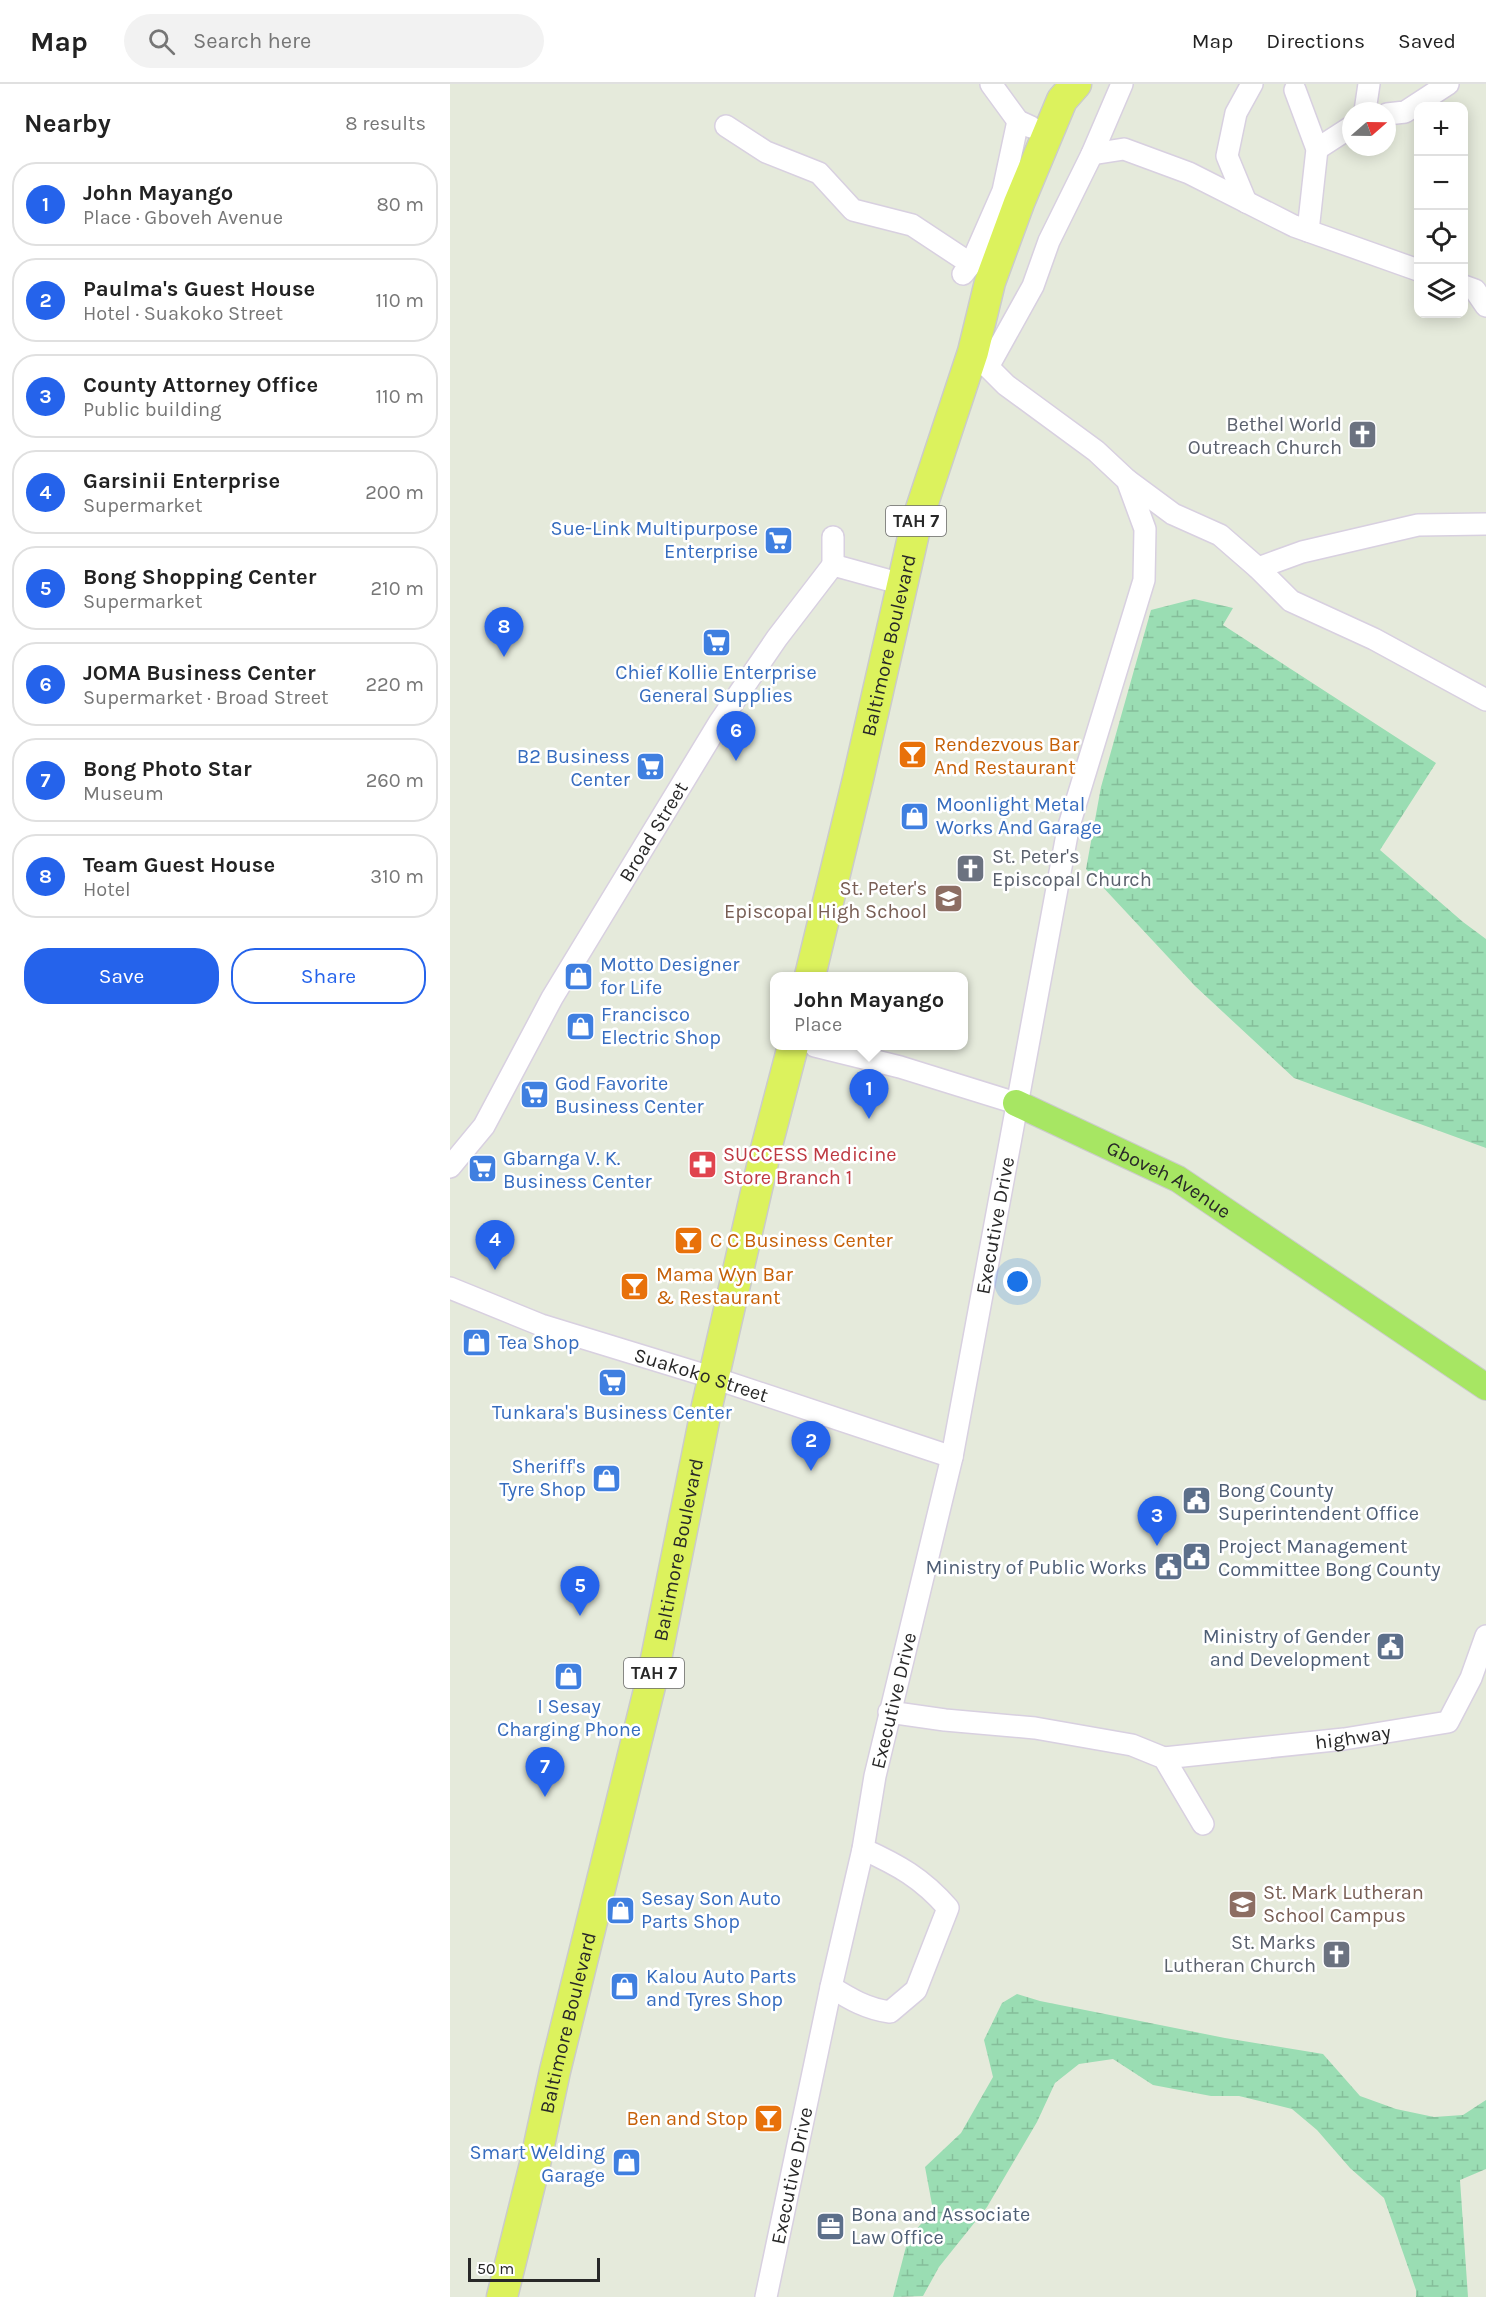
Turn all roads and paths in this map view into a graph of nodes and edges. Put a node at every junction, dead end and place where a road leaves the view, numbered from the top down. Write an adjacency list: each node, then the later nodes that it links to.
1 (991, 84): 10 (street)
2 (1076, 84): 13 (highway, Baltimore Boulevard / TAH 7)
3 (1122, 84): 15 (street)
4 (1252, 84): 16 (street)
5 (1369, 84): 8 (street)
6 (1448, 84): 9 (street)
7 (1292, 86): 14 (street)
8 (1366, 102)
9 (1396, 113)
10 (1018, 121): 11 (street); 13 (street)
11 (726, 126)
12 (1342, 133): 14 (street)
13 (1047, 136): 21 (highway, Baltimore Boulevard / TAH 7)
14 (1317, 149): 17 (street)
15 (1092, 154): 16 (street); 21 (street)
16 (1246, 202): 17 (street)
17 (1308, 231): 18 (street)
18 (1414, 268)
19 (1468, 287): 20 (street)
20 (1486, 306)
21 (981, 360): 22 (street); 27 (highway, Baltimore Boulevard / TAH 7)
22 (1127, 480): 26 (street); 32 (street, Executive Drive)
23 (1486, 524): 26 (street)
24 (833, 537): 25 (street)
25 (833, 565): 27 (street); 33 (street, Broad Street)
26 (1258, 568): 28 (street)
27 (902, 584): 29 (highway, Baltimore Boulevard / TAH 7)
28 (1486, 700)
29 (811, 972)
30 (792, 1050): 35 (highway, Baltimore Boulevard / TAH 7)
31 (831, 1050): 32 (street, Gboveh Avenue)
32 (1016, 1103): 36 (main road, Gboveh Avenue); 37 (street, Executive Drive)
33 (450, 1167)
34 (450, 1288): 35 (street, Suakoko Street)
35 (714, 1378): 37 (street, Suakoko Street); 44 (highway, Baltimore Boulevard / TAH 7)
36 (1486, 1387)
37 (952, 1457): 39 (street, Executive Drive)
38 (1486, 1636): 40 (street, highway)
39 (889, 1712): 40 (street, highway); 42 (street, Executive Drive)
40 (1164, 1758): 41 (street)
41 (1203, 1824)
42 (863, 1849): 43 (street, Executive Drive); 43 (street)
43 (831, 1987): 45 (street, Executive Drive)
44 (501, 2297)
45 (766, 2297)

